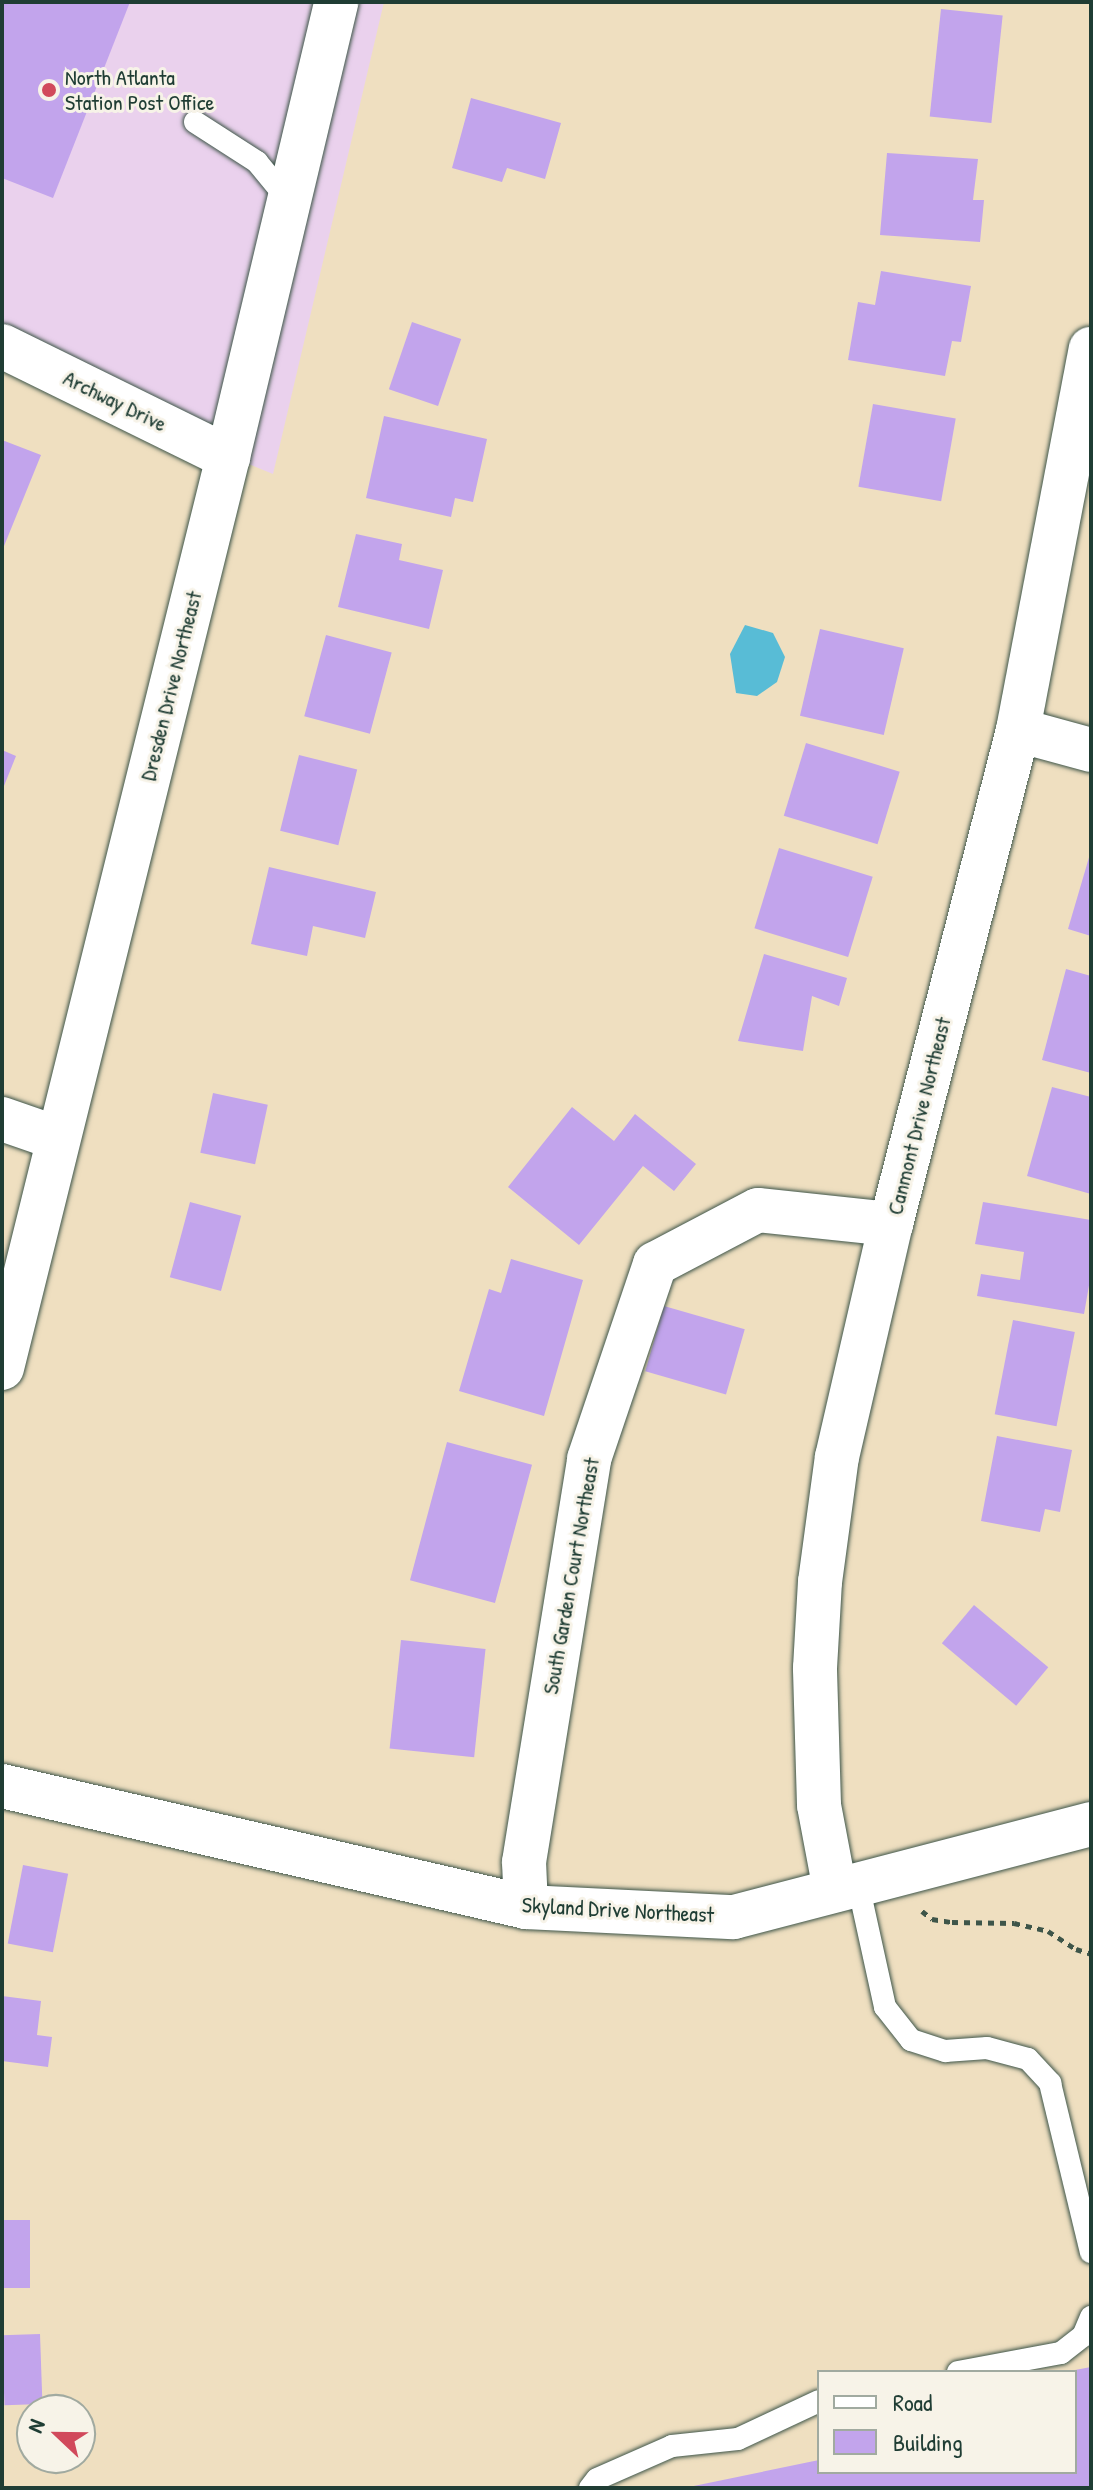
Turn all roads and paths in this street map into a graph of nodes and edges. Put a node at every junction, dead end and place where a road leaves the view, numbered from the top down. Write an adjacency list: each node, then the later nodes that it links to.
1 (336, 2): 3 (street, Dresden Drive Northeast)
2 (195, 122): 3 (lane)
3 (289, 201): 6 (street, Dresden Drive Northeast)
4 (2, 346): 6 (street, Archway Drive)
5 (1091, 349): 7 (street, Canmont Drive Northeast)
6 (228, 457): 10 (street, Dresden Drive Northeast)
7 (1018, 730): 8 (street); 11 (street, Canmont Drive Northeast)
8 (1091, 750)
9 (2, 1119): 10 (street)
10 (57, 1138): 12 (street, Dresden Drive Northeast)
11 (891, 1224): 15 (street, Canmont Drive Northeast); 17 (street, South Garden Court Northeast)
12 (2, 1368)
13 (2, 1786): 17 (street, Skyland Drive Northeast)
14 (1091, 1824): 15 (street, Skyland Drive Northeast)
15 (846, 1887): 17 (street, Skyland Drive Northeast); 19 (lane)
16 (915, 1906): 18 (path)
17 (526, 1907)
18 (1091, 1954)
19 (1091, 2252)
20 (1091, 2317): 21 (lane)
21 (969, 2370)
22 (817, 2402): 23 (lane)
23 (590, 2488)

